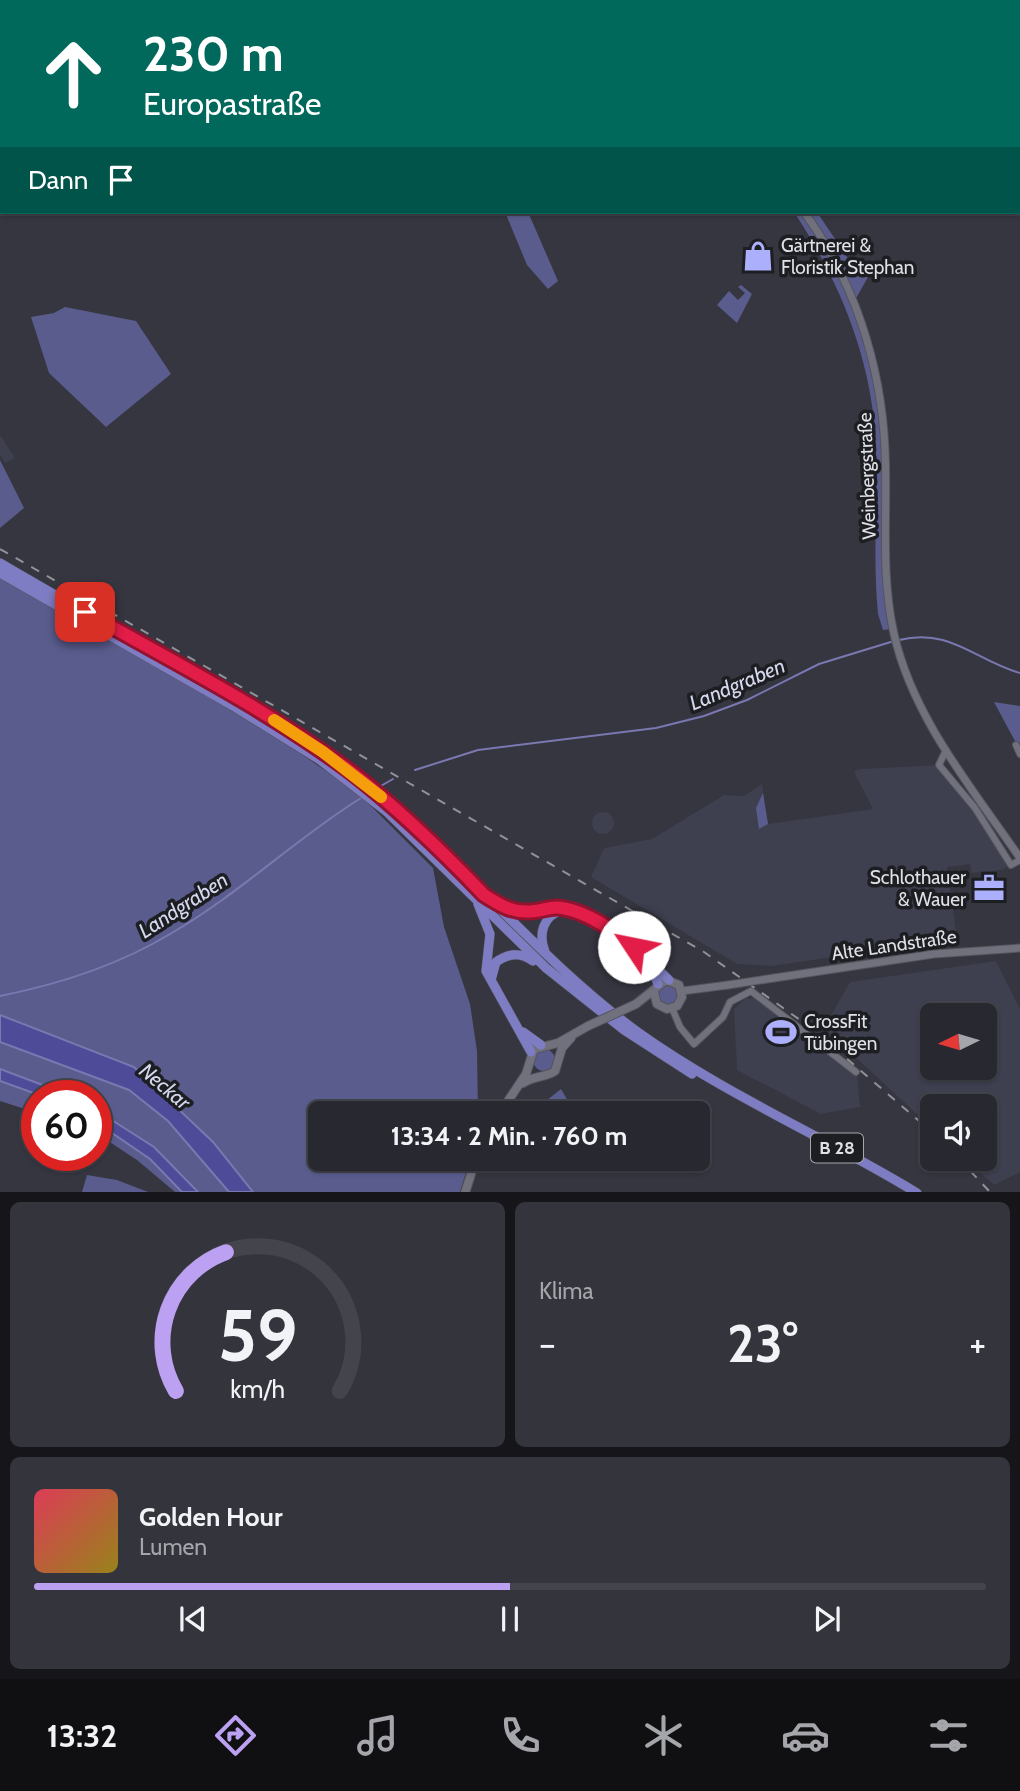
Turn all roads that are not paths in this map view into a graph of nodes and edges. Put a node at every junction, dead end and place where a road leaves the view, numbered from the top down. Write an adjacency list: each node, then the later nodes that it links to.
1 (805, 214): 5 (street, Weinbergstraße)
2 (0, 564): 7 (main road, B 28)
3 (0, 573): 7 (main road, B 28)
4 (1016, 745): 6 (street)
5 (946, 750): 8 (street); 8 (street)
6 (1020, 754)
7 (371, 794): 9 (main road, B 28); 10 (main road, B 28)
8 (1020, 859)
9 (472, 893): 15 (main road, B 28); 17 (main road)
10 (484, 895): 11 (main road); 13 (main road, B 28)
11 (568, 909): 13 (main road); 14 (main road)
12 (1020, 948): 19 (street, Alte Landstraße, bridge)
13 (547, 957): 33 (main road, B 28)
14 (647, 958): 16 (main road); 18 (main road)
15 (546, 968): 17 (main road); 33 (main road, B 28)
16 (669, 980): 18 (main road); 19 (main road)
17 (491, 984): 23 (main road)
18 (656, 988): 20 (main road); 21 (main road)
19 (682, 991): 22 (main road)
20 (656, 1002): 21 (main road); 22 (main road)
21 (636, 1004): 24 (main road, bridge)
22 (672, 1009): 29 (street)
23 (519, 1029): 25 (main road); 26 (main road)
24 (572, 1036): 25 (main road); 27 (main road)
25 (545, 1045): 26 (main road); 27 (main road)
26 (531, 1052): 28 (main road)
27 (559, 1055): 30 (main road)
28 (530, 1066): 30 (main road); 31 (main road)
29 (856, 1072)
30 (538, 1074): 31 (main road)
31 (520, 1085): 32 (main road)
32 (509, 1101)
33 (757, 1106): 36 (main road, B 28)
34 (472, 1171): 35 (main road)
35 (465, 1192)
36 (917, 1192)

